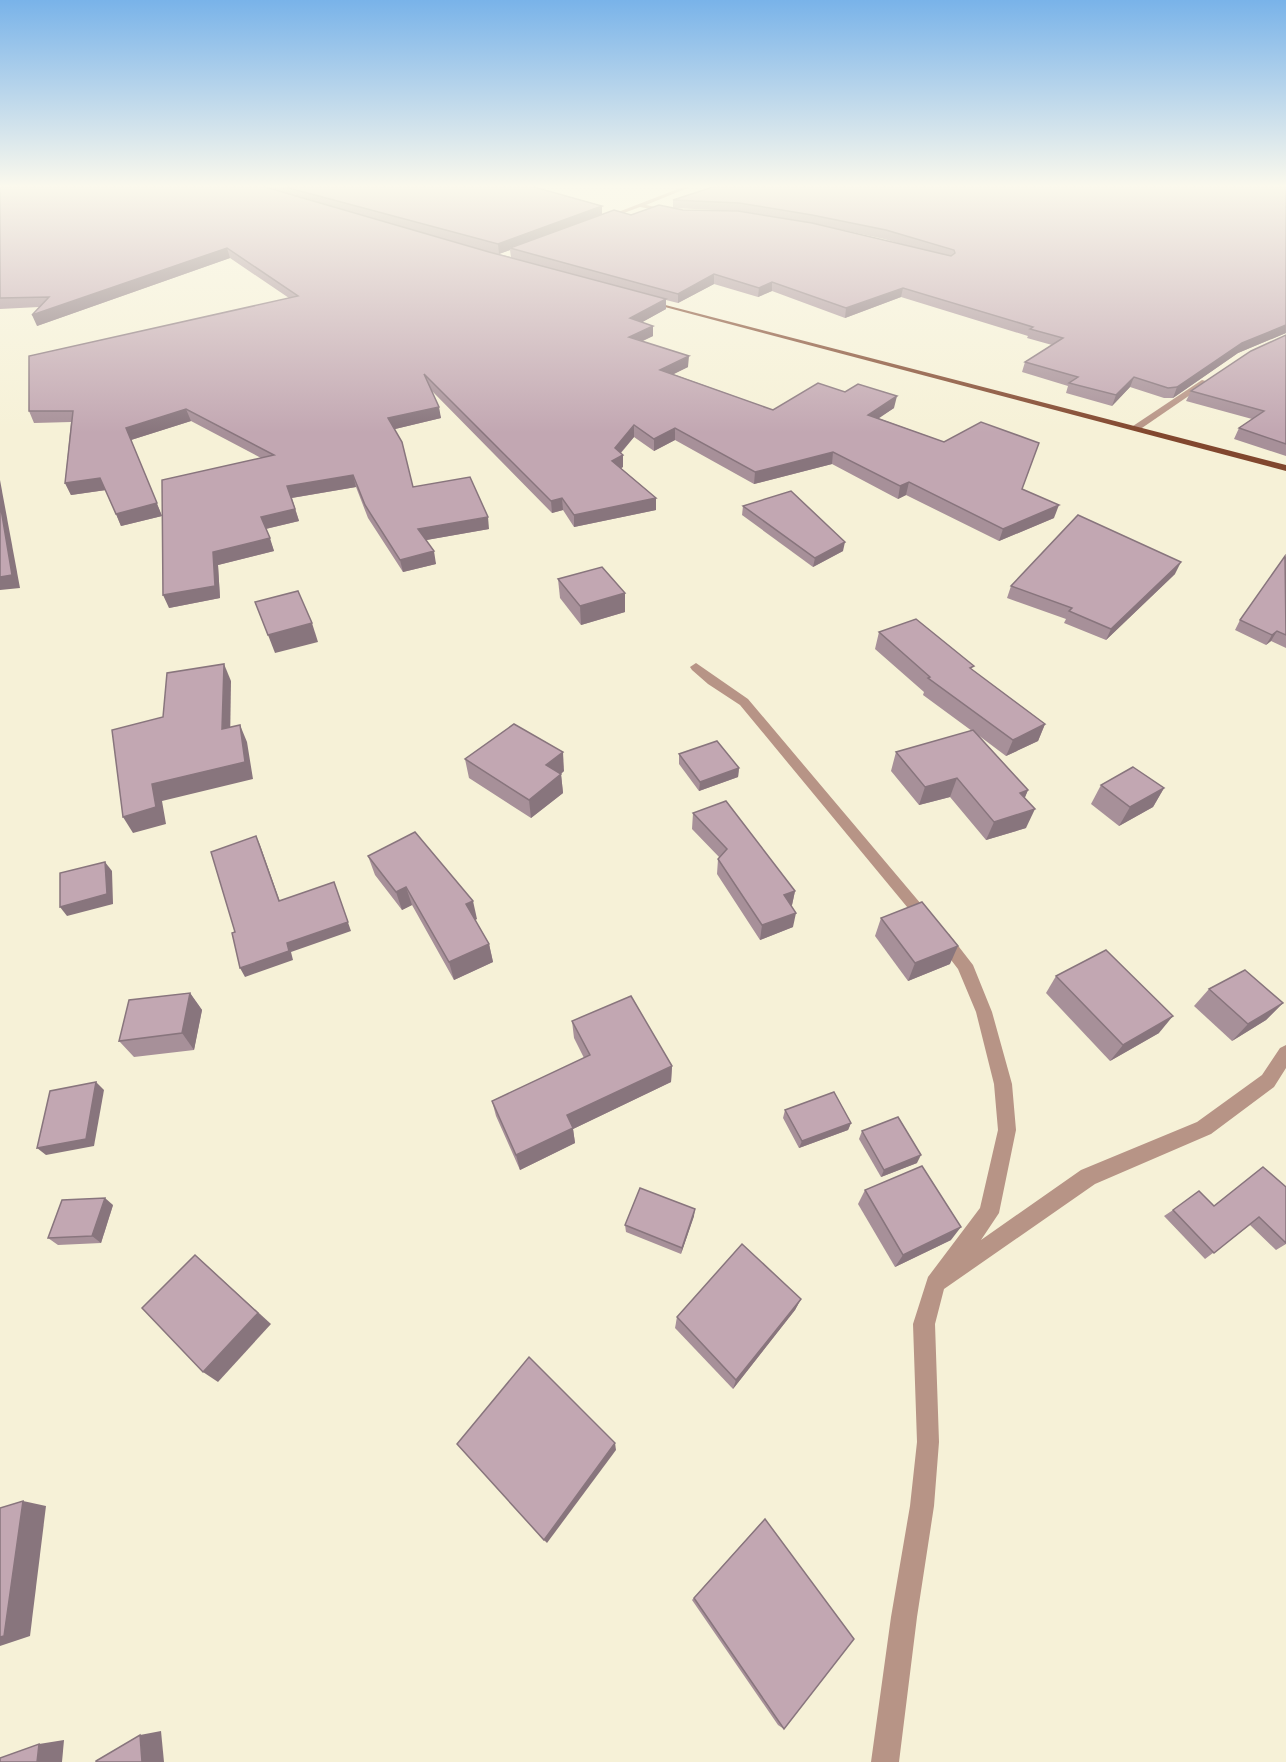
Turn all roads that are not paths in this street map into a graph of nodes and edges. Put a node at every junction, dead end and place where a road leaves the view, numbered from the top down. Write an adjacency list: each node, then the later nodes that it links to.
1 (643, 299): 3 (main road)
2 (1217, 374): 3 (street)
3 (1136, 428): 4 (main road)
4 (1286, 468)
5 (696, 667): 7 (street)
6 (1286, 1053): 7 (street)
7 (936, 1284): 8 (street)
8 (885, 1762)

